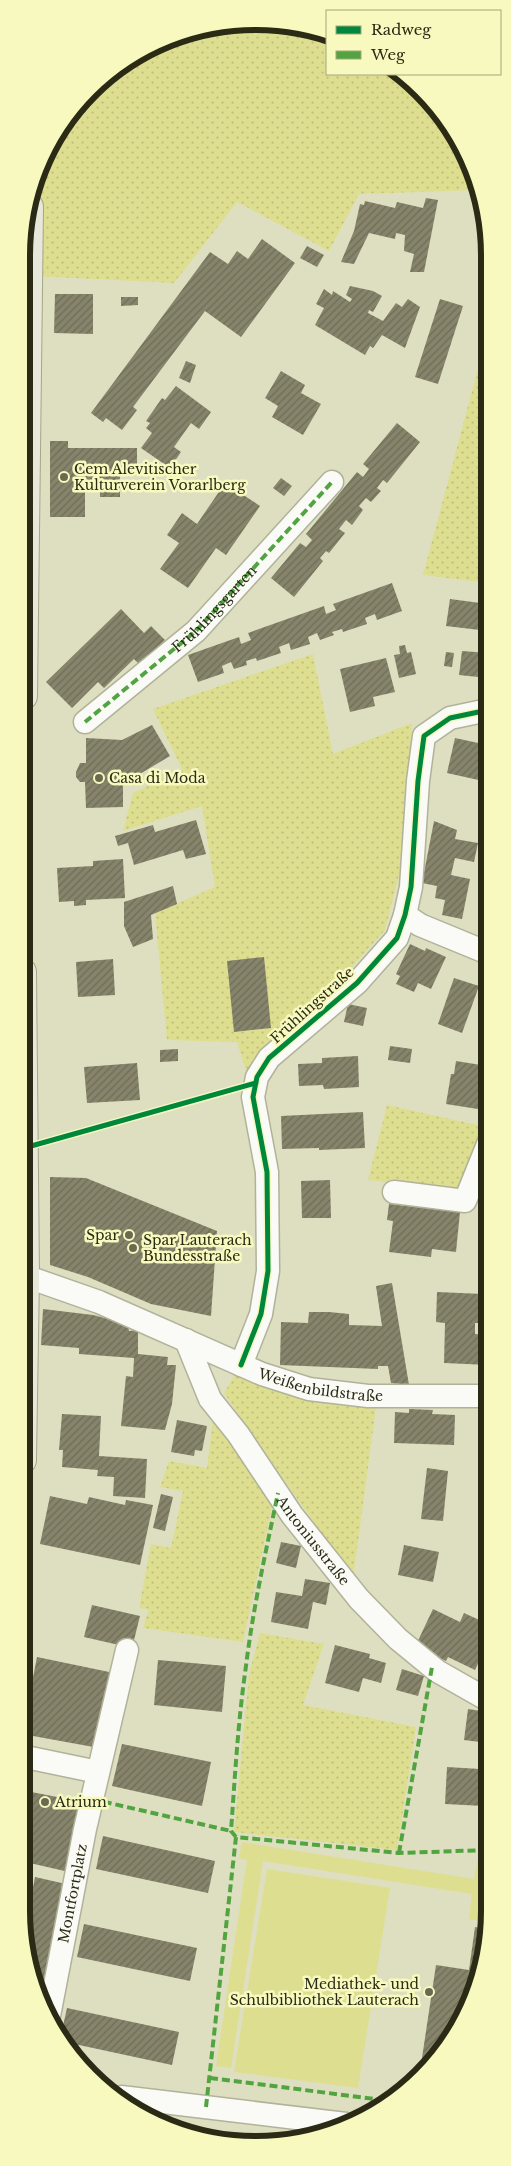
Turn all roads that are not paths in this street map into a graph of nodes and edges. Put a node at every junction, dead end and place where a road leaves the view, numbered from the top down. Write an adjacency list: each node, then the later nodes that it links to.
1 (332, 482): 3 (street, Frühlingsgarten)
2 (481, 711): 4 (street, Frühlingstraße)
3 (85, 722)
4 (405, 915): 5 (street); 10 (street, Frühlingstraße)
5 (481, 950)
6 (481, 1162): 7 (street)
7 (394, 1192)
8 (30, 1278): 9 (street, Weißenbildstraße)
9 (186, 1340): 10 (street, Weißenbildstraße); 13 (street, Antoniusstraße)
10 (241, 1365): 11 (street, Weißenbildstraße)
11 (481, 1396)
12 (127, 1650): 15 (street, Montfortplatz)
13 (481, 1696)
14 (30, 1758): 15 (street)
15 (98, 1772): 16 (street, Montfortplatz)
16 (51, 2006)
17 (130, 2098): 18 (street)
18 (333, 2122)

